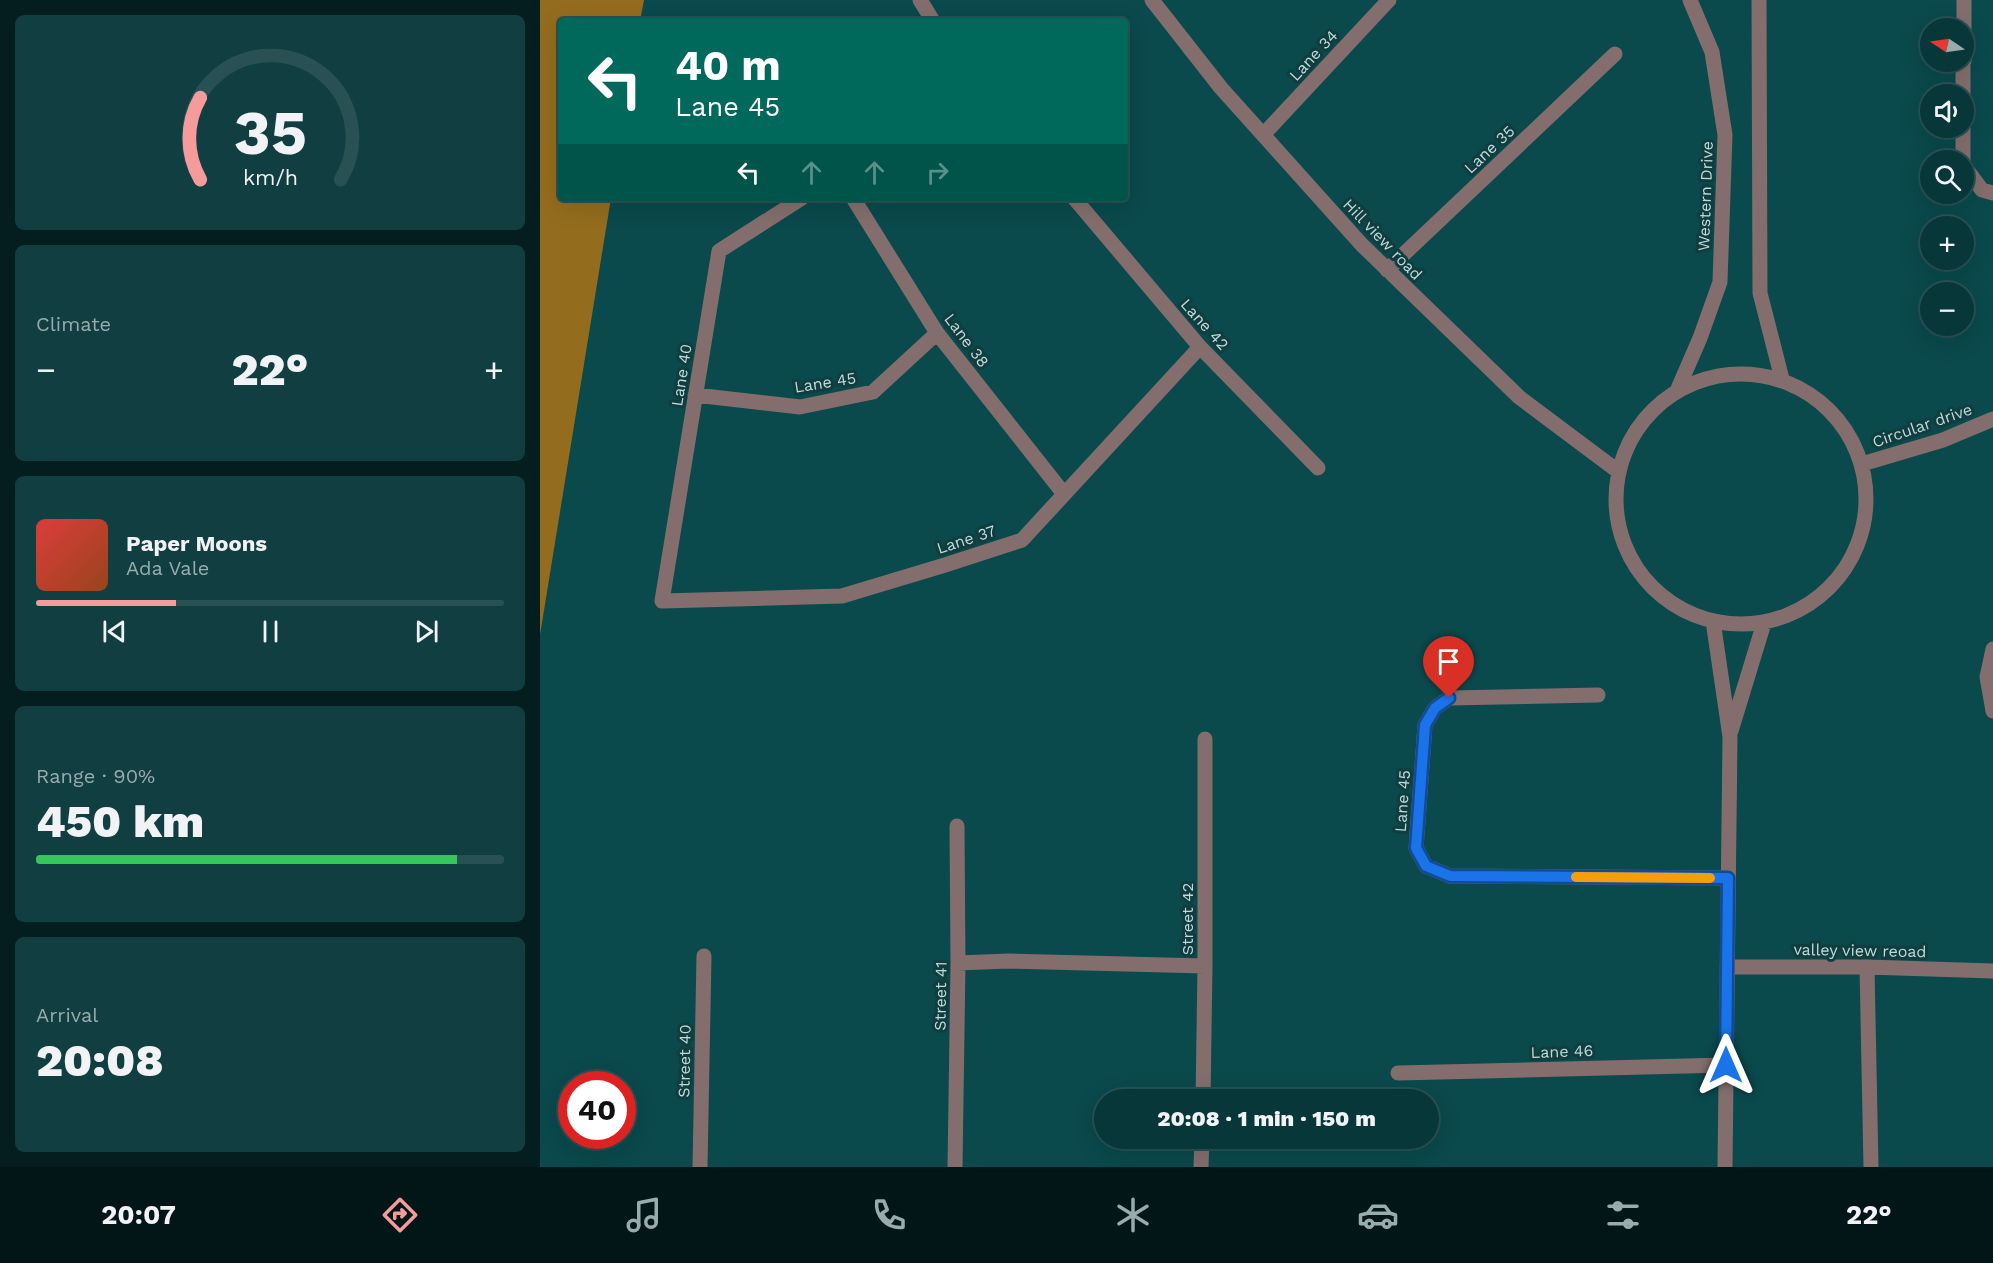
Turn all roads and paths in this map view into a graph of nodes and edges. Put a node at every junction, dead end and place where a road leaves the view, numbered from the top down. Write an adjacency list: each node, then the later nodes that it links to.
1 (920, 0): 7 (street)
2 (1152, 0): 10 (street, Hill view road)
3 (1389, 0): 10 (street, Lane 34)
4 (1690, 0): 20 (street, Western Drive)
5 (1759, 0): 19 (street)
6 (1964, 0): 8 (street)
7 (931, 18)
8 (1964, 18)
9 (1615, 54): 16 (street, Lane 35)
10 (1263, 135): 16 (street, Hill view road)
11 (1974, 179): 12 (street)
12 (1993, 193)
13 (797, 201): 21 (street, Lane 40)
14 (855, 201): 17 (street, Lane 38)
15 (1077, 201): 18 (street, Lane 42)
16 (1386, 270): 25 (street, Hill view road)
17 (937, 333): 21 (street, Lane 45); 26 (street, Lane 38)
18 (1200, 347): 24 (street, Lane 42); 26 (street, Lane 37)
19 (1782, 379): 20 (street); 23 (street)
20 (1677, 391): 25 (street)
21 (695, 395): 27 (street, Lane 40)
22 (1993, 419): 23 (street, Circular drive)
23 (1862, 464): 29 (street)
24 (1318, 468)
25 (1619, 472): 28 (street)
26 (1064, 494): 27 (street, Lane 37)
27 (662, 601)
28 (1713, 621): 29 (street); 33 (street)
29 (1764, 623): 33 (street)
30 (1993, 649): 32 (street)
31 (1598, 695): 36 (street, Lane 45)
32 (1993, 711)
33 (1730, 737): 36 (street)
34 (1205, 739): 39 (street, Street 42)
35 (957, 826): 38 (street, Street 41)
36 (1728, 878): 40 (street)
37 (704, 956): 47 (street, Street 40)
38 (958, 963): 39 (street); 48 (street, Street 41)
39 (1205, 966): 45 (street, Street 42)
40 (1727, 966): 41 (street, valley view reoad); 43 (street)
41 (1867, 967): 42 (street, valley view reoad); 51 (street)
42 (1993, 971)
43 (1726, 1065): 44 (street, Lane 46); 50 (street)
44 (1398, 1073)
45 (1203, 1089)
46 (1202, 1149): 49 (street)
47 (700, 1167)
48 (955, 1167)
49 (1201, 1167)
50 (1725, 1167)
51 (1871, 1167)

